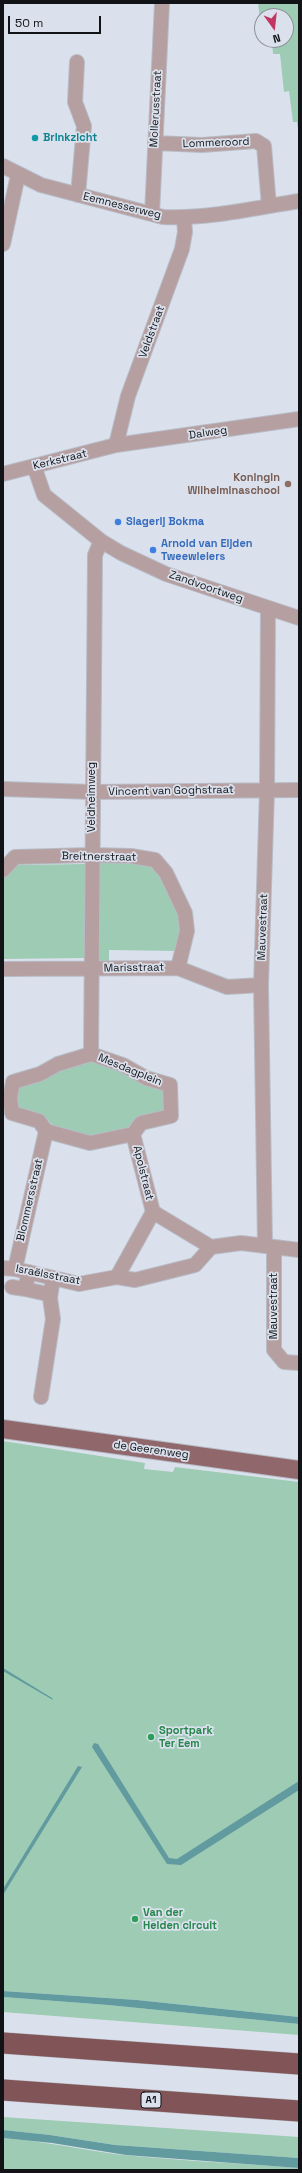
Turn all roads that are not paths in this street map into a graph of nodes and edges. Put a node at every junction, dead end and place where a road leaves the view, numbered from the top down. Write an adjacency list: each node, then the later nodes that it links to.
1 (162, 3): 3 (street, Mollerusstraat)
2 (77, 62): 6 (street)
3 (155, 143): 8 (street, Lommeroord); 9 (street, Mollerusstraat)
4 (3, 166): 5 (street, Eemnesserweg)
5 (18, 175): 6 (street, Eemnesserweg); 11 (street)
6 (78, 195): 9 (street, Eemnesserweg)
7 (299, 202): 8 (street, Eemnesserweg)
8 (269, 206): 10 (street, Eemnesserweg)
9 (152, 214): 10 (street, Eemnesserweg)
10 (184, 218): 13 (street, Veldstraat)
11 (3, 244)
12 (299, 419): 13 (street, Dalweg)
13 (116, 445): 14 (street, Kerkstraat)
14 (34, 466): 15 (street, Kerkstraat); 16 (street, Zandvoortweg)
15 (3, 474)
16 (101, 541): 17 (street, Zandvoortweg); 22 (street, Veldheimweg)
17 (268, 608): 18 (street, Zandvoortweg); 20 (street, Mauvestraat)
18 (299, 618)
19 (3, 789): 22 (street, Vincent van Goghstraat)
20 (267, 790): 21 (street, Vincent van Goghstraat); 22 (street, Vincent van Goghstraat); 28 (street, Mauvestraat)
21 (299, 790)
22 (92, 792): 23 (street, Veldheimweg)
23 (92, 855): 24 (street, Breitnerstraat); 25 (street, Breitnerstraat); 27 (street, Veldheimweg)
24 (3, 870)
25 (178, 968): 27 (street, Marisstraat); 28 (street, Marisstraat)
26 (3, 969): 27 (street, Marisstraat)
27 (91, 969): 29 (street, Veldheimweg)
28 (261, 985): 34 (street, Mauvestraat)
29 (91, 1054): 30 (street, Mesdagplein); 32 (street, Mesdagplein)
30 (6, 1099): 31 (street, Mesdagplein)
31 (46, 1131): 32 (street, Mesdagplein); 37 (street, Blommersstraat)
32 (133, 1134): 33 (street, Apolstraat)
33 (153, 1212): 35 (street, Apolstraat); 38 (street, Apolstraat)
34 (269, 1246): 35 (street); 36 (street); 41 (street, Mauvestraat)
35 (211, 1248): 38 (street, Israëlsstraat)
36 (299, 1250)
37 (16, 1270): 39 (street, Israëlsstraat); 40 (street, Blommersstraat)
38 (117, 1277): 39 (street, Israëlsstraat)
39 (53, 1278): 42 (street)
40 (43, 1293)
41 (299, 1363)
42 (41, 1397)
43 (3, 1429): 44 (main road, de Geerenweg)
44 (299, 1470)
45 (9, 2043): 46 (highway)
46 (299, 2064)
47 (3, 2090): 48 (highway, A1)
48 (299, 2111)

